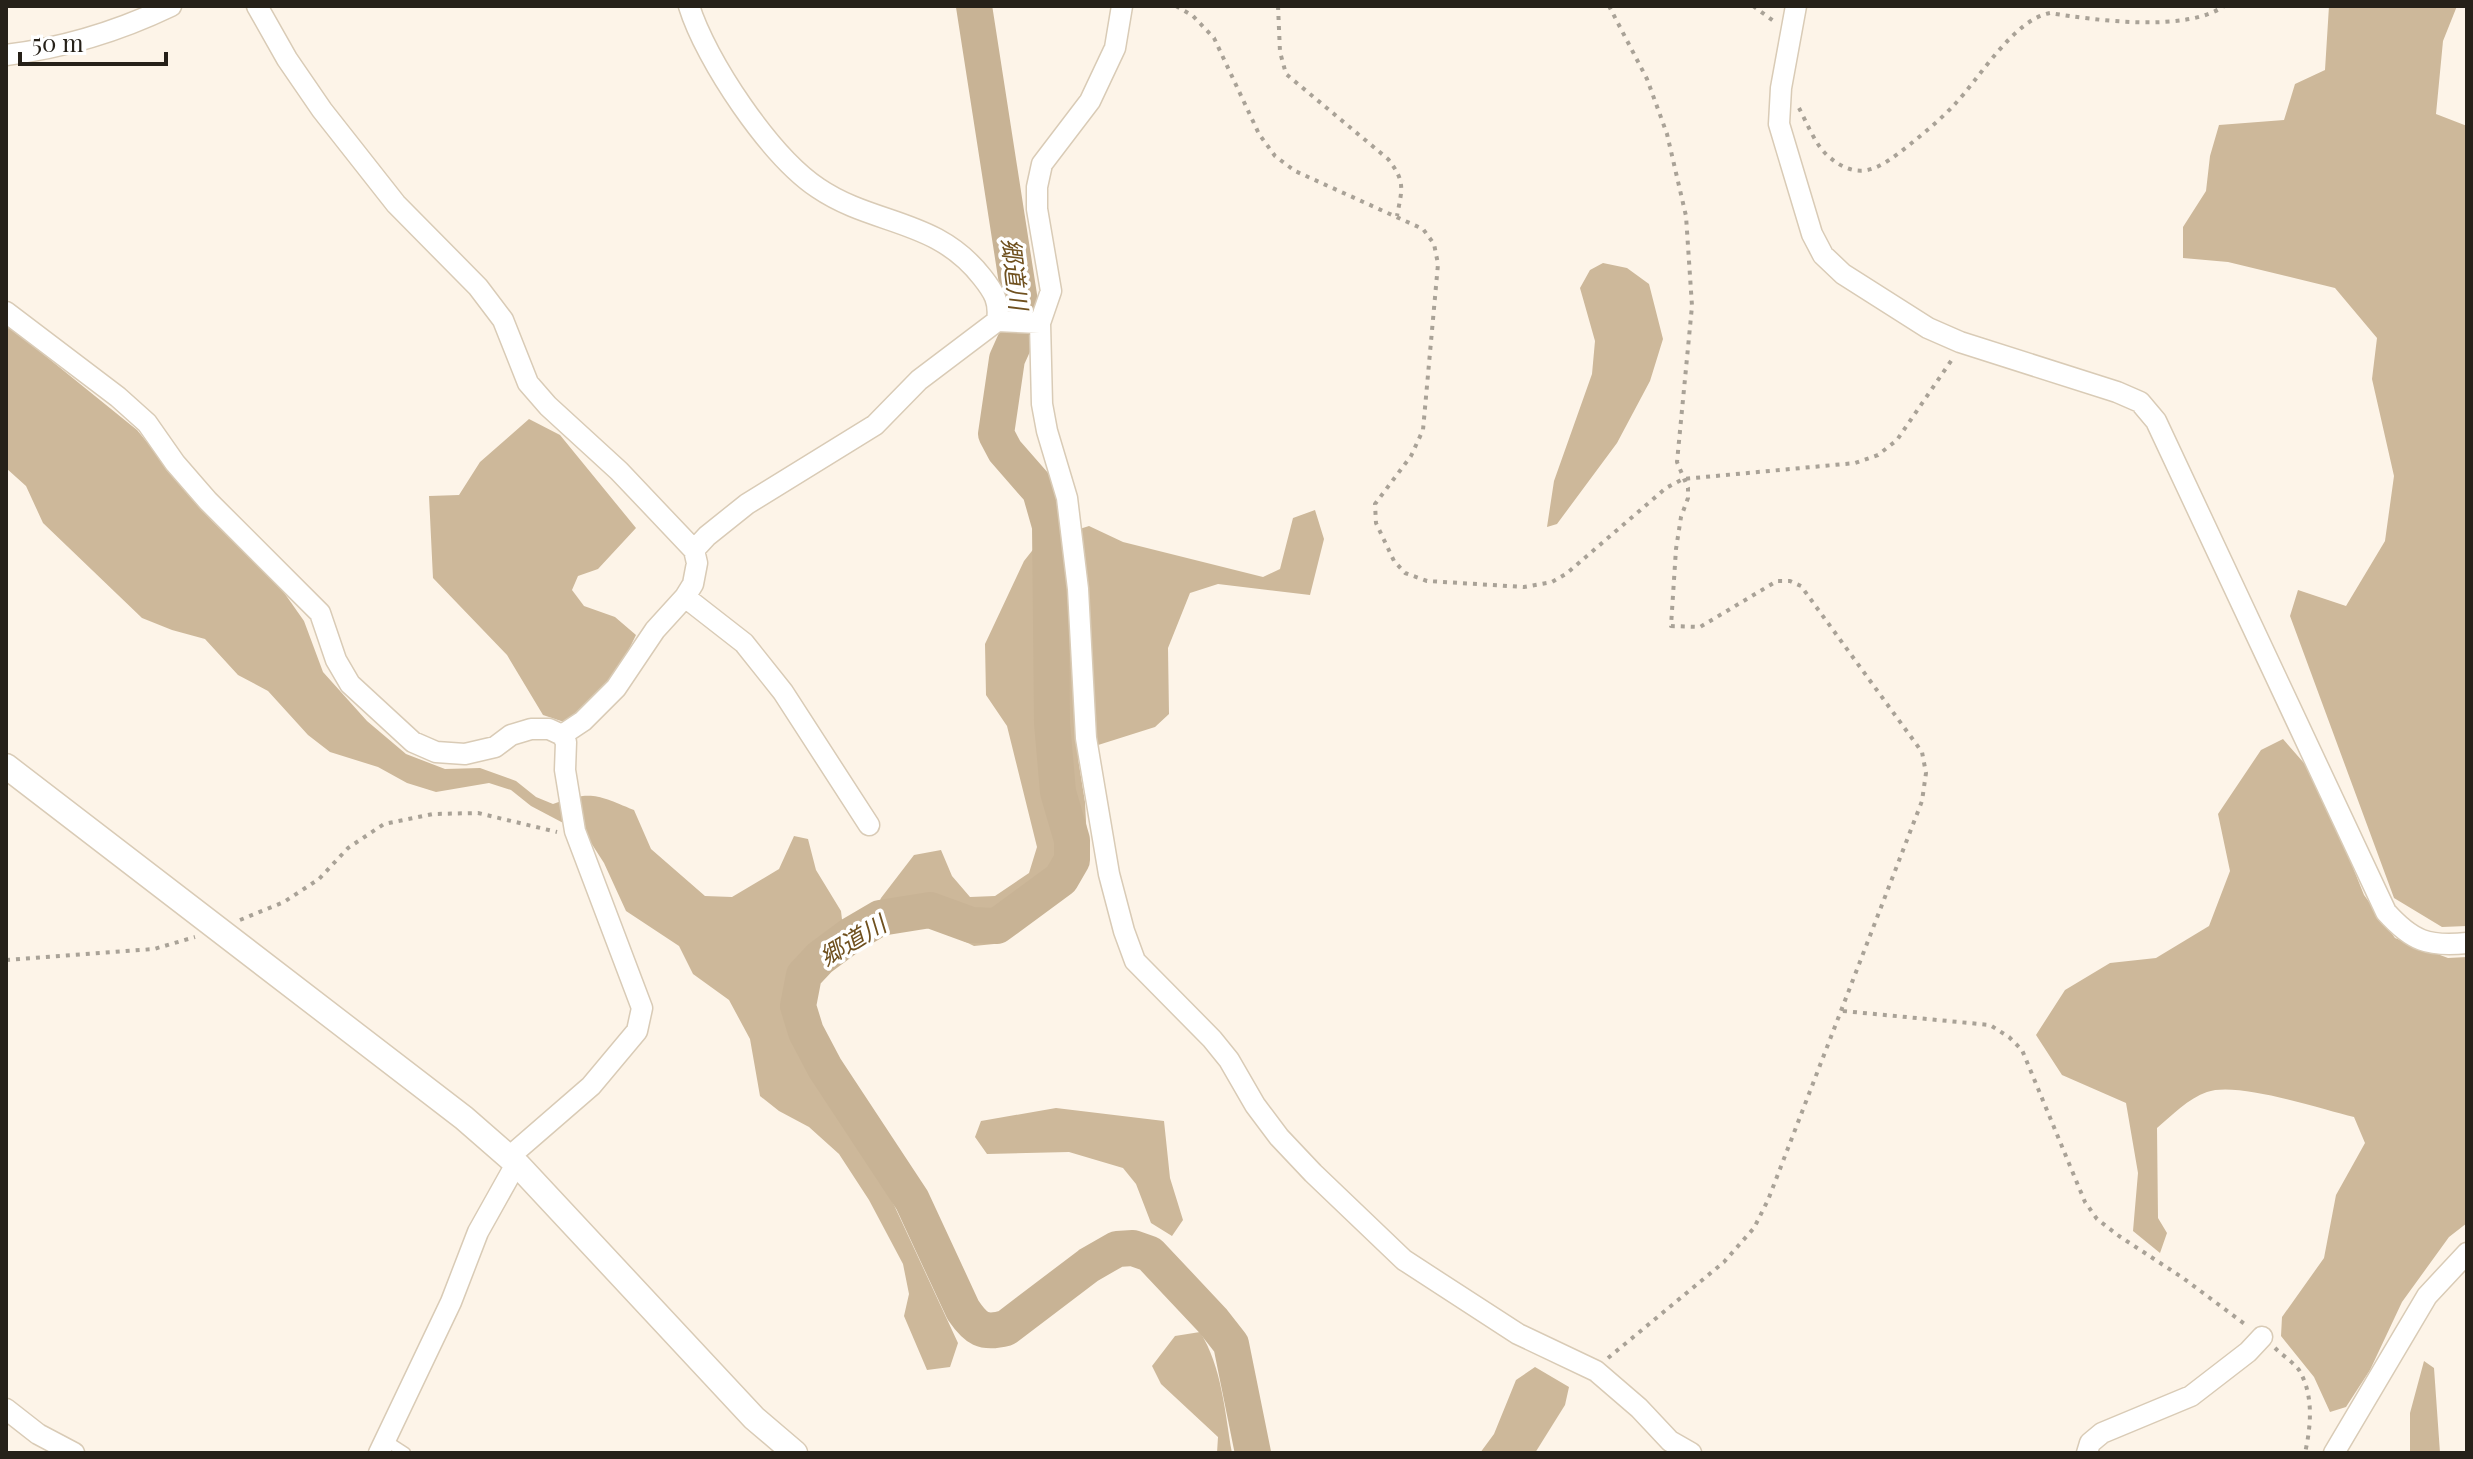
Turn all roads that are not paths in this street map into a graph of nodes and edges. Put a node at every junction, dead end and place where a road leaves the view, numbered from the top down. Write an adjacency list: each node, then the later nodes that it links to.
1 (171, 6): 6 (street)
2 (257, 6): 10 (street)
3 (689, 6): 8 (street)
4 (1122, 6): 9 (street)
5 (1796, 6): 15 (street)
6 (6, 55)
7 (6, 312): 12 (street)
8 (1002, 322): 9 (street); 10 (street)
9 (1034, 323): 24 (street)
10 (694, 550): 11 (street)
11 (685, 597): 12 (street); 14 (street)
12 (562, 735): 16 (street)
13 (6, 766): 16 (street)
14 (869, 825)
15 (2467, 943)
16 (514, 1161): 20 (street); 23 (street)
17 (2467, 1253): 26 (street)
18 (2262, 1337): 25 (street)
19 (6, 1409): 21 (street)
20 (382, 1446): 22 (lane)
21 (74, 1453)
22 (405, 1453)
23 (795, 1453)
24 (1691, 1453)
25 (2087, 1453)
26 (2334, 1453)

